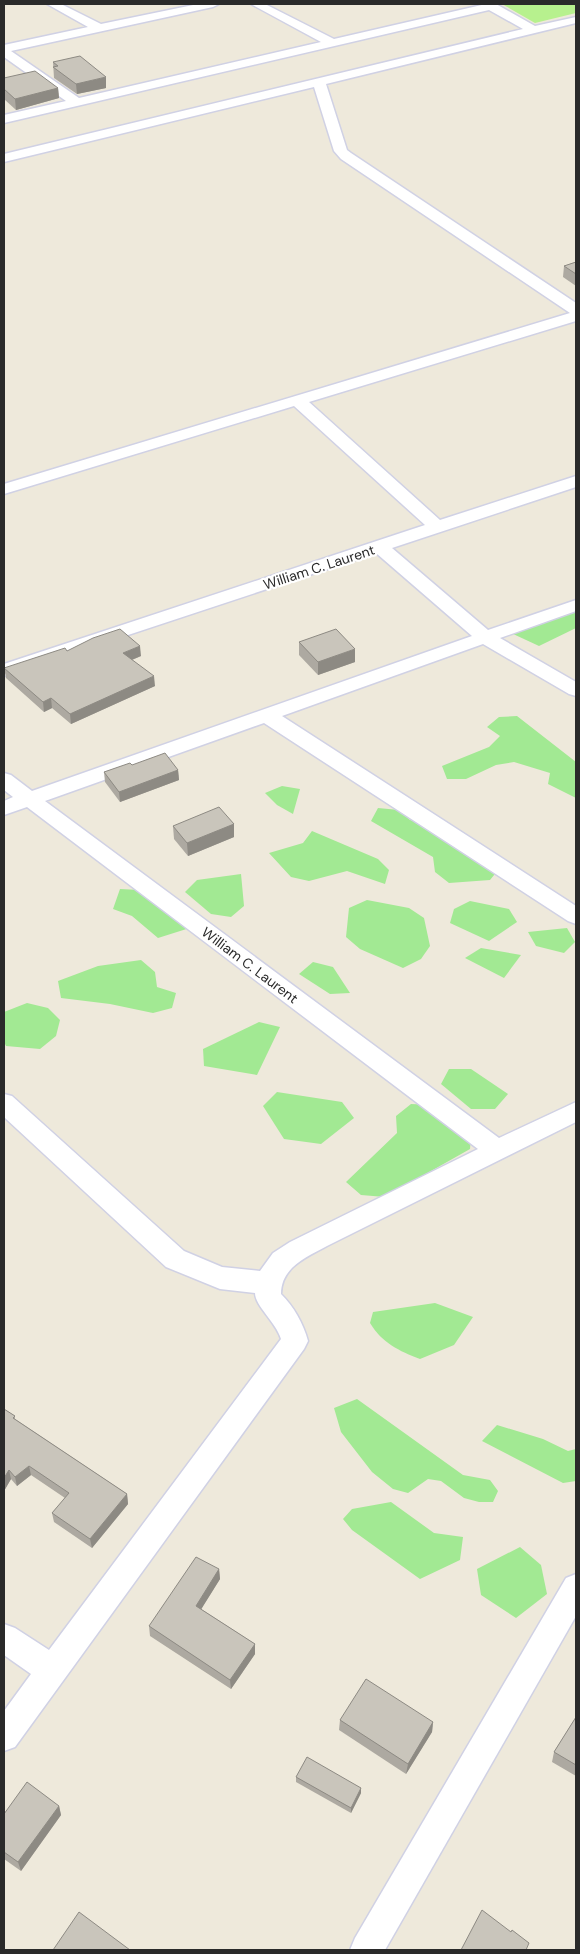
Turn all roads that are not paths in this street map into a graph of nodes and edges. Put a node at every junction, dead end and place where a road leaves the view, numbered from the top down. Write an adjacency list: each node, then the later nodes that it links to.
1 (53, 4): 5 (street)
2 (213, 4): 5 (street)
3 (257, 4): 7 (street)
4 (576, 20): 6 (street)
5 (99, 28): 8 (street)
6 (533, 30): 7 (street); 9 (street)
7 (333, 43): 10 (street)
8 (4, 51): 10 (street)
9 (318, 82): 12 (street); 13 (street)
10 (78, 102): 11 (street)
11 (4, 119)
12 (4, 158)
13 (576, 310)
14 (576, 316): 15 (street)
15 (296, 400): 17 (street); 18 (street)
16 (576, 481): 18 (street, William C. Laurent)
17 (4, 489)
18 (438, 528): 19 (street, William C. Laurent)
19 (380, 547): 21 (street); 22 (street, William C. Laurent)
20 (576, 605): 21 (street)
21 (486, 638): 23 (street); 24 (street)
22 (4, 670)
23 (576, 690)
24 (265, 714): 26 (street); 28 (street)
25 (4, 780): 26 (street, William C. Laurent)
26 (28, 799): 27 (street); 31 (street, William C. Laurent)
27 (4, 808)
28 (576, 916)
29 (4, 1104): 32 (street)
30 (576, 1111): 31 (street)
31 (497, 1150): 32 (street)
32 (267, 1283): 35 (street)
33 (576, 1588): 37 (street)
34 (4, 1638): 35 (street)
35 (52, 1670): 36 (street)
36 (4, 1736)
37 (367, 1950)

